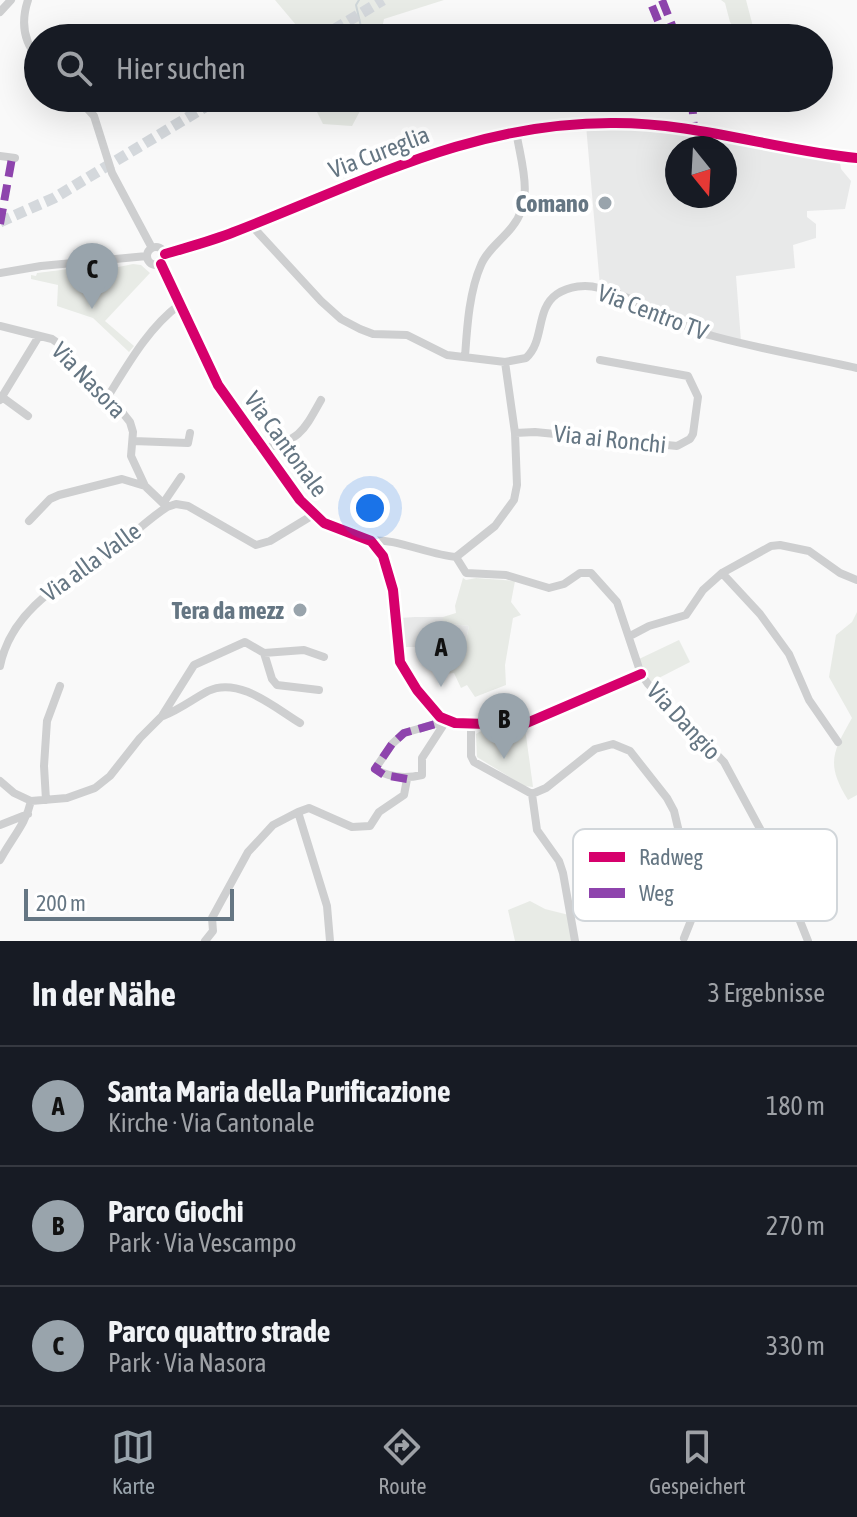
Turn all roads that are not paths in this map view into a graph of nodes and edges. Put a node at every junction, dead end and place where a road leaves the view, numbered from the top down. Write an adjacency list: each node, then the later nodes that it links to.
1 (11, 0): 3 (street)
2 (28, 0): 4 (street)
3 (0, 12)
4 (24, 26)
5 (90, 112): 11 (street)
6 (516, 131): 9 (street, Via Cureglia); 10 (street, Via Cureglia); 18 (street)
7 (0, 156): 8 (street)
8 (15, 158)
9 (855, 158)
10 (251, 225): 12 (street, Via Cureglia); 18 (street)
11 (149, 252): 12 (street); 13 (street); 14 (street)
12 (165, 254): 13 (street)
13 (161, 264): 15 (street, Via Cantonale)
14 (0, 273)
15 (179, 305): 22 (street); 29 (street, Via Cantonale)
16 (0, 326): 17 (street, Via Nasora)
17 (39, 336): 22 (street, Via Nasora); 23 (street)
18 (465, 357): 20 (street)
19 (600, 360): 27 (street, Via ai Ronchi)
20 (505, 362): 21 (street, Via Centro TV); 27 (street)
21 (857, 368)
22 (107, 398): 28 (street, Via Nasora)
23 (1, 399): 25 (street)
24 (321, 400): 29 (street)
25 (28, 416)
26 (190, 433): 28 (street)
27 (515, 433): 36 (street)
28 (133, 441): 31 (street, Via Nasora)
29 (262, 449): 33 (street, Via Cantonale)
30 (181, 477): 32 (street, Via alla Valle)
31 (145, 486): 32 (street); 34 (street)
32 (165, 504): 33 (street); 42 (street, Via alla Valle)
33 (313, 515): 35 (street, Via Cantonale)
34 (29, 521)
35 (371, 541): 36 (street, Via Cantonale); 47 (street)
36 (456, 557): 39 (street, Via Cantonale)
37 (722, 573): 38 (street); 39 (street); 50 (street)
38 (857, 580)
39 (630, 636): 43 (street)
40 (264, 653): 41 (street); 45 (street); 46 (street)
41 (324, 657)
42 (0, 666)
43 (641, 674): 49 (street); 60 (street, Via Dangio)
44 (60, 686): 54 (street)
45 (319, 690)
46 (162, 716): 48 (street); 54 (street)
47 (446, 721): 49 (street); 51 (street); 51 (street)
48 (300, 723)
49 (471, 725): 53 (street)
50 (838, 742)
51 (407, 779): 56 (street)
52 (0, 781): 55 (street)
53 (532, 794): 59 (street); 67 (street)
54 (46, 800): 55 (street)
55 (31, 801): 57 (street)
56 (298, 812): 65 (street); 66 (street)
57 (28, 814): 58 (street); 61 (street)
58 (0, 825)
59 (678, 829)
60 (760, 829)
61 (0, 860)
62 (691, 921): 64 (street)
63 (800, 921): 68 (street, Via Dangio)
64 (684, 938)
65 (205, 941)
66 (330, 941)
67 (575, 941)
68 (808, 941)

